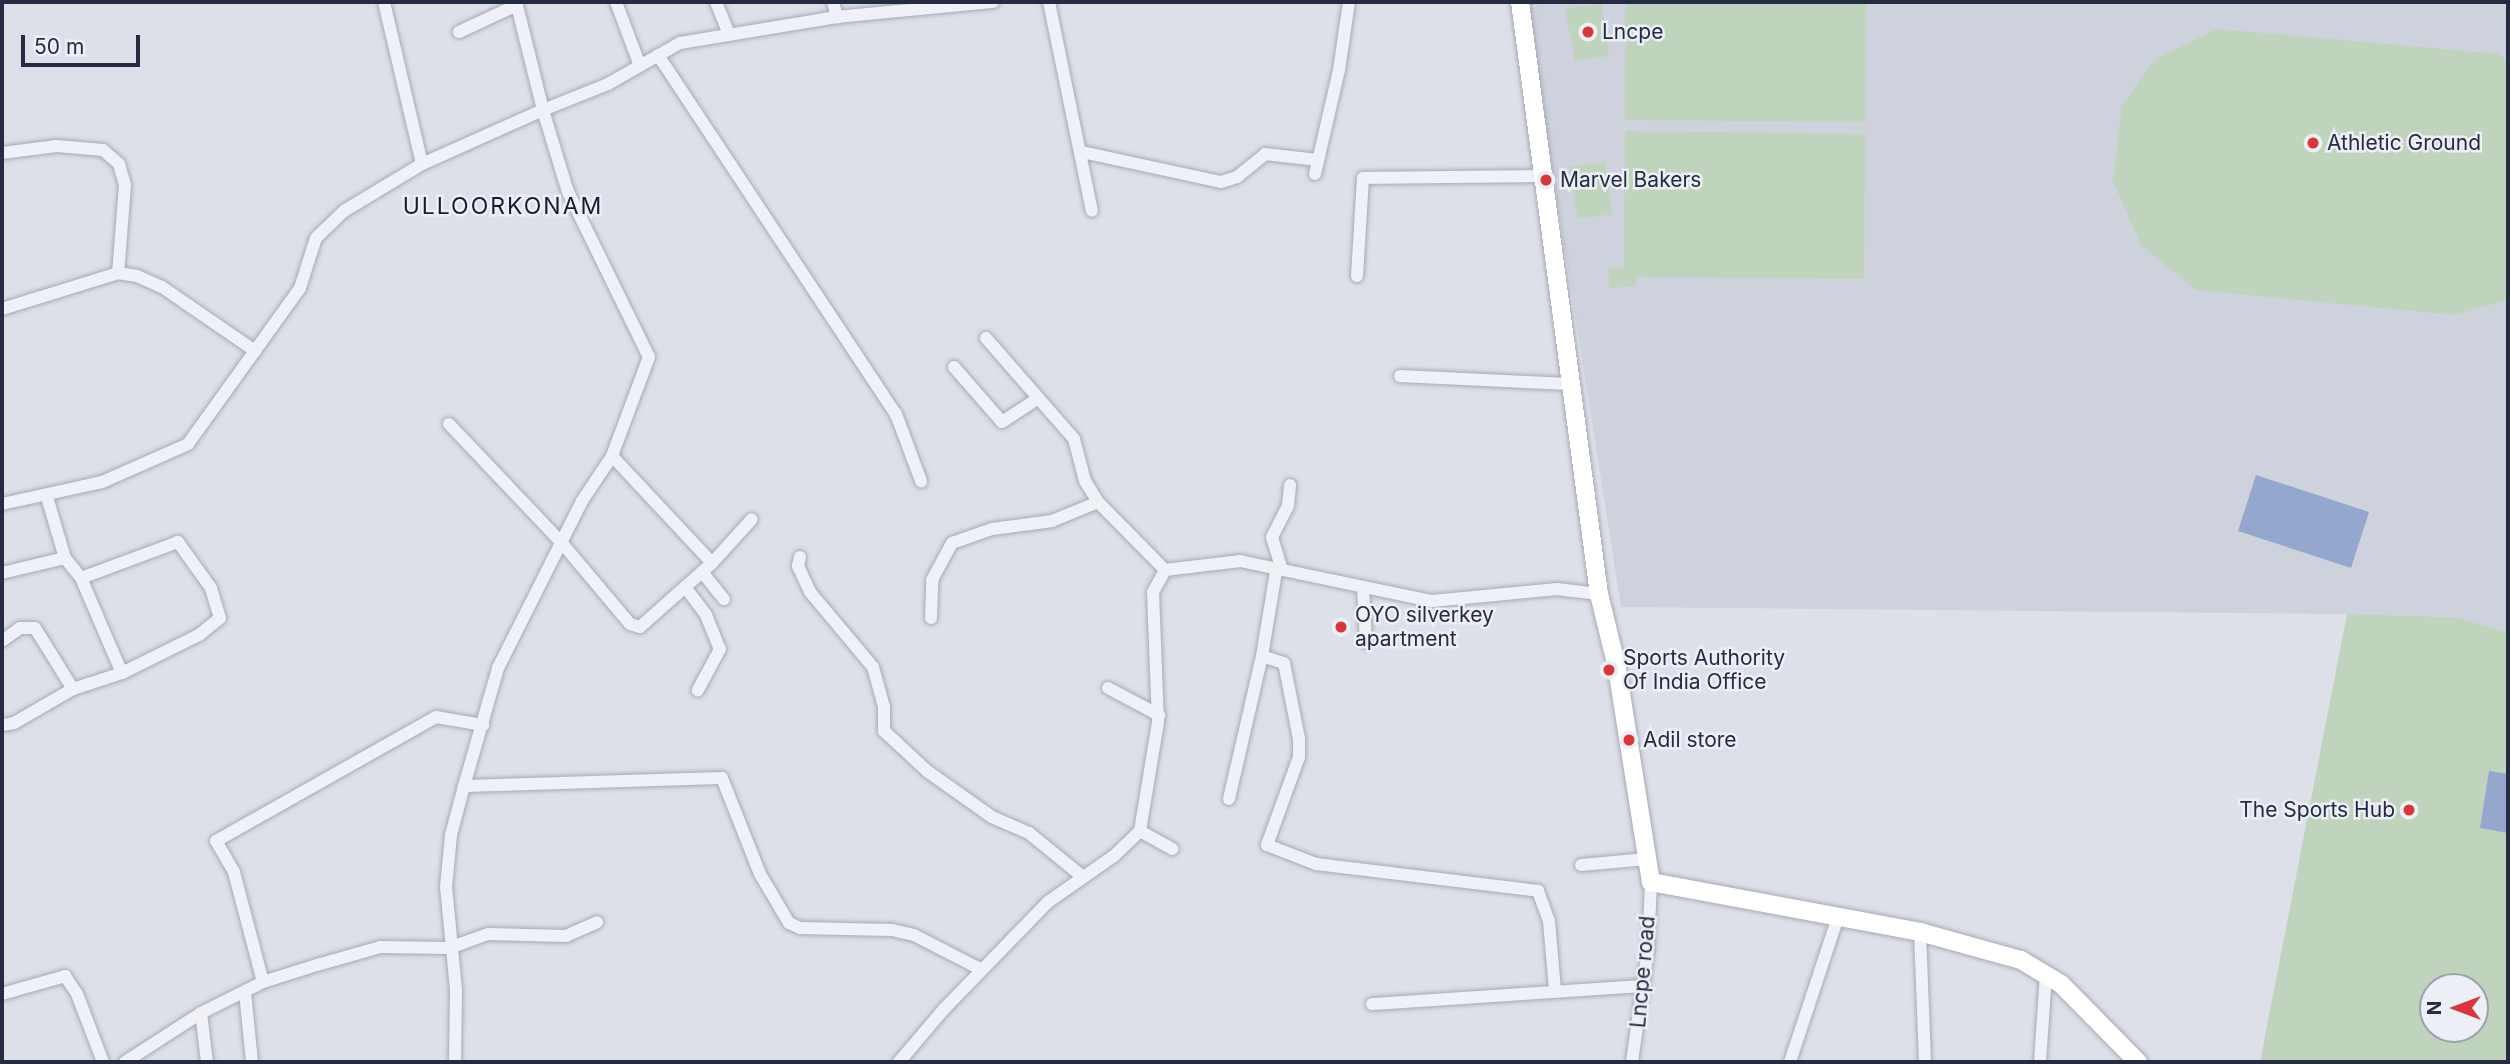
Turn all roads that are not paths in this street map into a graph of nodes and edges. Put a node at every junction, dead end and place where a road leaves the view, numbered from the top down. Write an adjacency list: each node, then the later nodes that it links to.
1 (384, 2): 21 (street)
2 (616, 2): 16 (street)
3 (716, 2): 14 (street)
4 (833, 2): 12 (street)
5 (993, 2): 10 (street)
6 (1049, 2): 18 (street)
7 (1349, 2): 20 (street)
8 (1520, 2): 23 (street)
9 (517, 3): 13 (street); 17 (street)
10 (955, 4): 11 (street)
11 (901, 7): 12 (street)
12 (837, 17): 14 (street)
13 (459, 32)
14 (728, 32): 15 (street)
15 (658, 55): 16 (street); 36 (street)
16 (640, 66): 17 (street)
17 (543, 110): 21 (street); 35 (street)
18 (1082, 152): 20 (street); 24 (street)
19 (2, 153): 25 (street)
20 (1318, 160): 22 (street)
21 (422, 164): 29 (street)
22 (1315, 174)
23 (1540, 176): 26 (street); 32 (street)
24 (1092, 211)
25 (118, 273): 27 (street); 29 (street)
26 (1357, 275)
27 (2, 309)
28 (986, 338): 33 (street)
29 (255, 351): 38 (street)
30 (954, 367): 33 (street)
31 (1400, 376): 32 (street)
32 (1568, 384): 52 (street)
33 (1037, 399): 39 (street)
34 (449, 424): 42 (street)
35 (612, 457): 42 (street); 45 (street)
36 (921, 481)
37 (1290, 485): 47 (street)
38 (47, 497): 40 (street); 44 (street)
39 (1098, 502): 46 (street); 54 (street)
40 (2, 504)
41 (752, 519): 45 (street)
42 (561, 542): 50 (street); 64 (street)
43 (800, 557): 71 (street)
44 (65, 558): 48 (street); 49 (street)
45 (707, 567): 50 (street); 53 (street)
46 (1165, 570): 47 (street); 62 (street)
47 (1279, 571): 51 (street); 57 (street)
48 (2, 573)
49 (81, 578): 58 (street); 58 (street)
50 (685, 587): 61 (street)
51 (1363, 588): 52 (street); 56 (street)
52 (1599, 594): 69 (street)
53 (724, 599)
54 (931, 618)
55 (2, 640): 60 (street)
56 (1366, 642)
57 (1262, 656): 66 (street); 81 (street)
58 (122, 673): 60 (street)
59 (1108, 688): 62 (street)
60 (73, 689): 63 (street)
61 (698, 690)
62 (1158, 715): 67 (street)
63 (2, 725)
64 (483, 725): 65 (street); 79 (street)
65 (464, 786): 76 (street); 77 (street)
66 (1228, 799)
67 (1140, 831): 68 (street); 71 (street)
68 (1172, 849)
69 (1647, 859): 70 (street); 72 (street)
70 (1581, 865)
71 (1083, 877): 77 (street)
72 (1651, 881): 73 (street); 80 (street, Lncpe road)
73 (1838, 917): 75 (street); 93 (street)
74 (597, 922): 76 (street)
75 (1920, 932): 78 (street); 94 (street)
76 (449, 948): 79 (street); 90 (street)
77 (982, 970): 91 (street)
78 (2046, 975): 95 (street); 96 (street)
79 (263, 982): 82 (street)
80 (1643, 986): 81 (street); 92 (street, Lncpe road)
81 (1555, 990): 84 (street)
82 (245, 992): 85 (street); 89 (street)
83 (2, 994): 86 (street)
84 (1372, 1004)
85 (201, 1013): 87 (street); 88 (street)
86 (103, 1062)
87 (125, 1062)
88 (207, 1062)
89 (252, 1062)
90 (455, 1062)
91 (900, 1062)
92 (1632, 1062)
93 (1790, 1062)
94 (1925, 1062)
95 (2040, 1062)
96 (2138, 1062)

